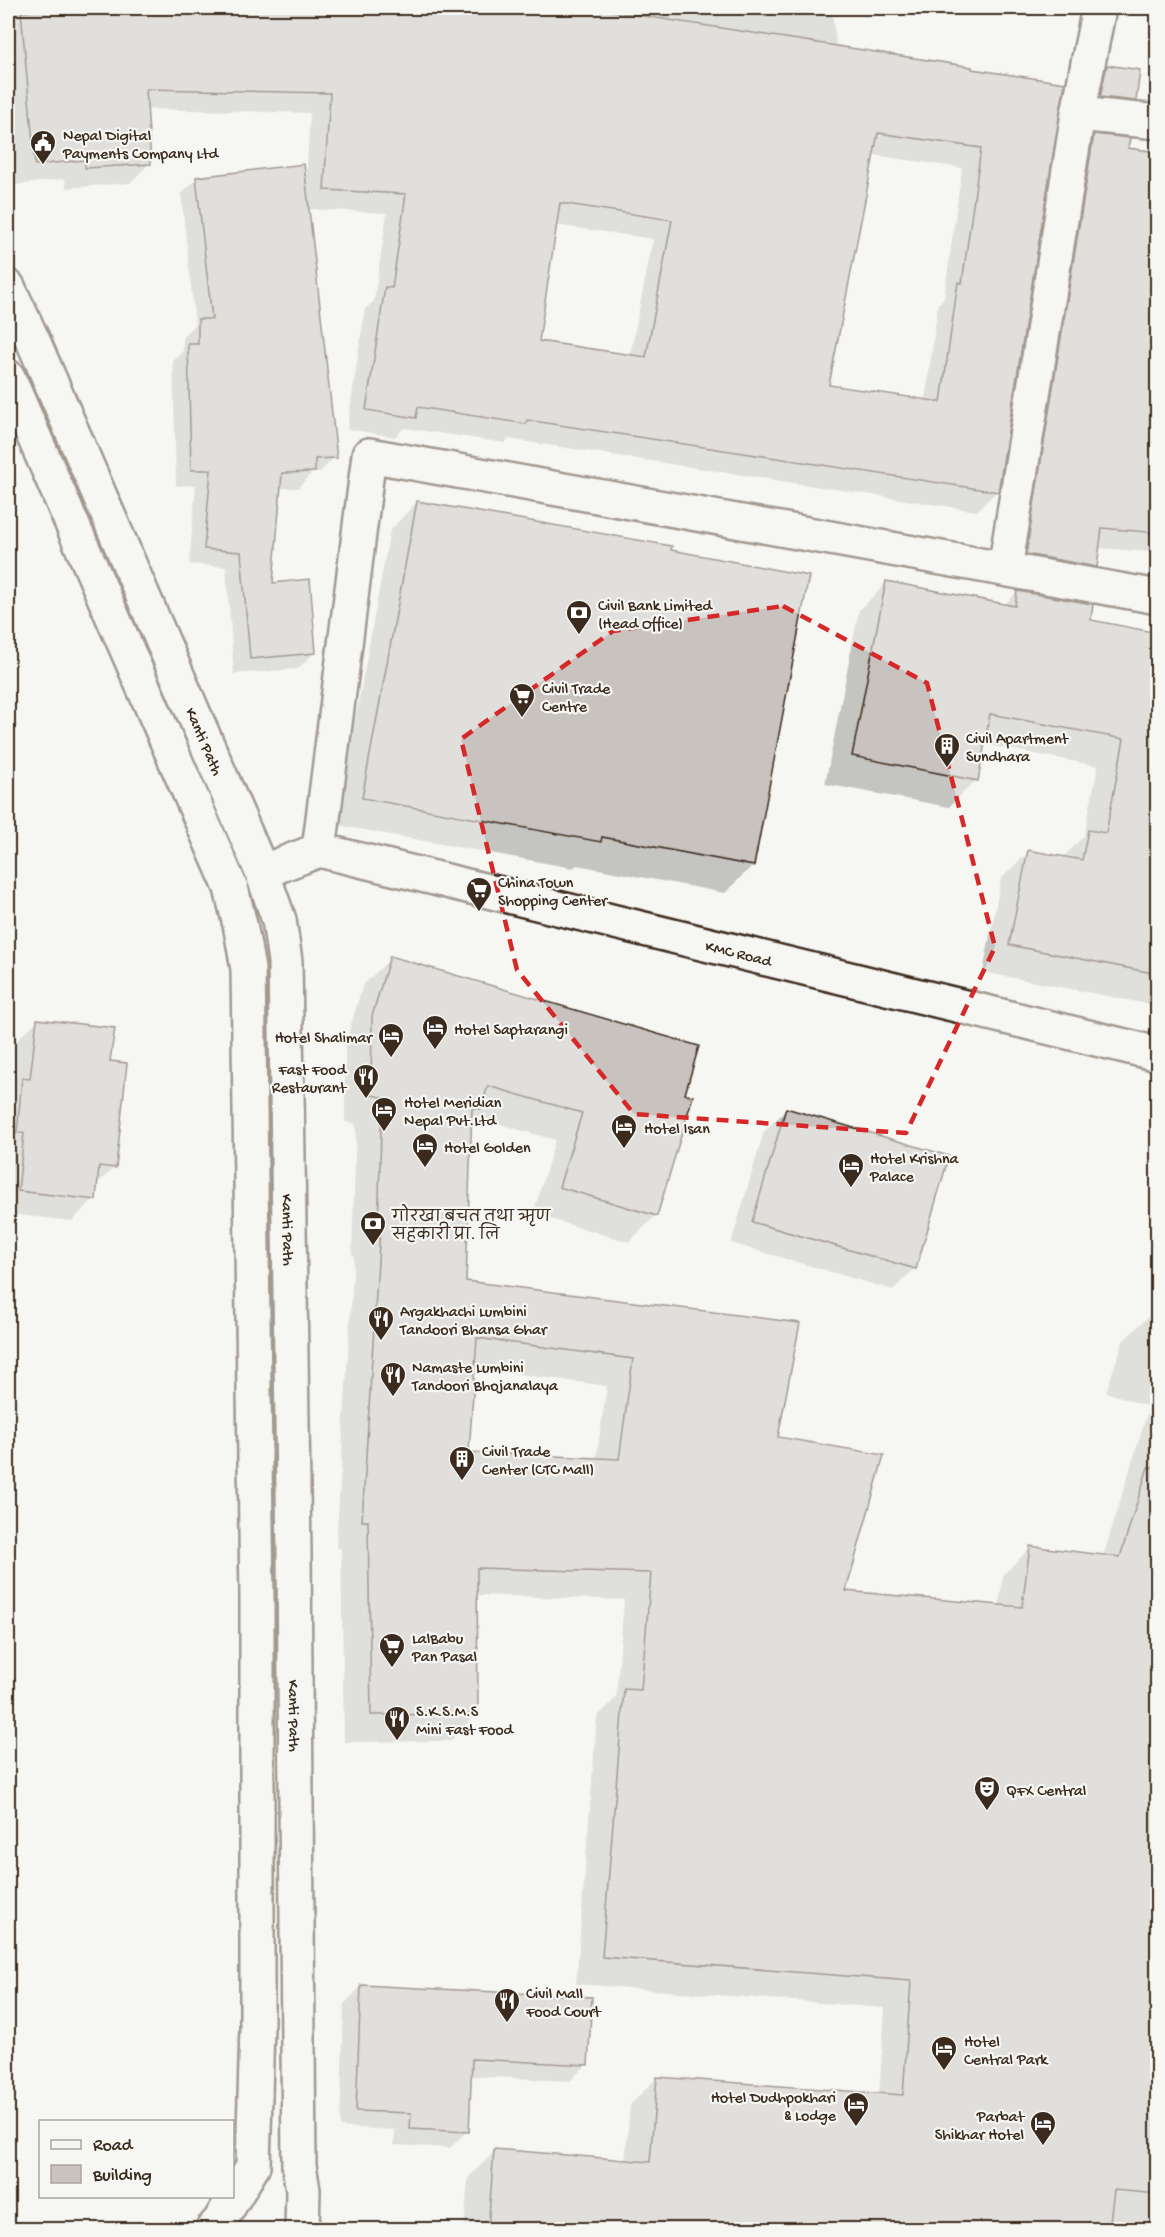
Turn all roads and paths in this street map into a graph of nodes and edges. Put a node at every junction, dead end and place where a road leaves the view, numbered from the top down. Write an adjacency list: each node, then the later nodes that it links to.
1 (1099, 8): 2 (main road)
2 (1078, 114): 3 (main road); 6 (main road)
3 (1158, 122)
4 (8, 287): 9 (main road, Kanti Path)
5 (8, 377): 13 (main road)
6 (1005, 569): 7 (main road); 8 (main road)
7 (1158, 597)
8 (319, 850): 9 (main road); 10 (main road, KMC Road)
9 (262, 872): 11 (main road, Kanti Path)
10 (1158, 1054)
11 (303, 2190): 15 (main road, Kanti Path); 16 (main road)
12 (234, 2198): 14 (main road)
13 (234, 2198)
14 (212, 2229)
15 (302, 2229)
16 (322, 2229)

